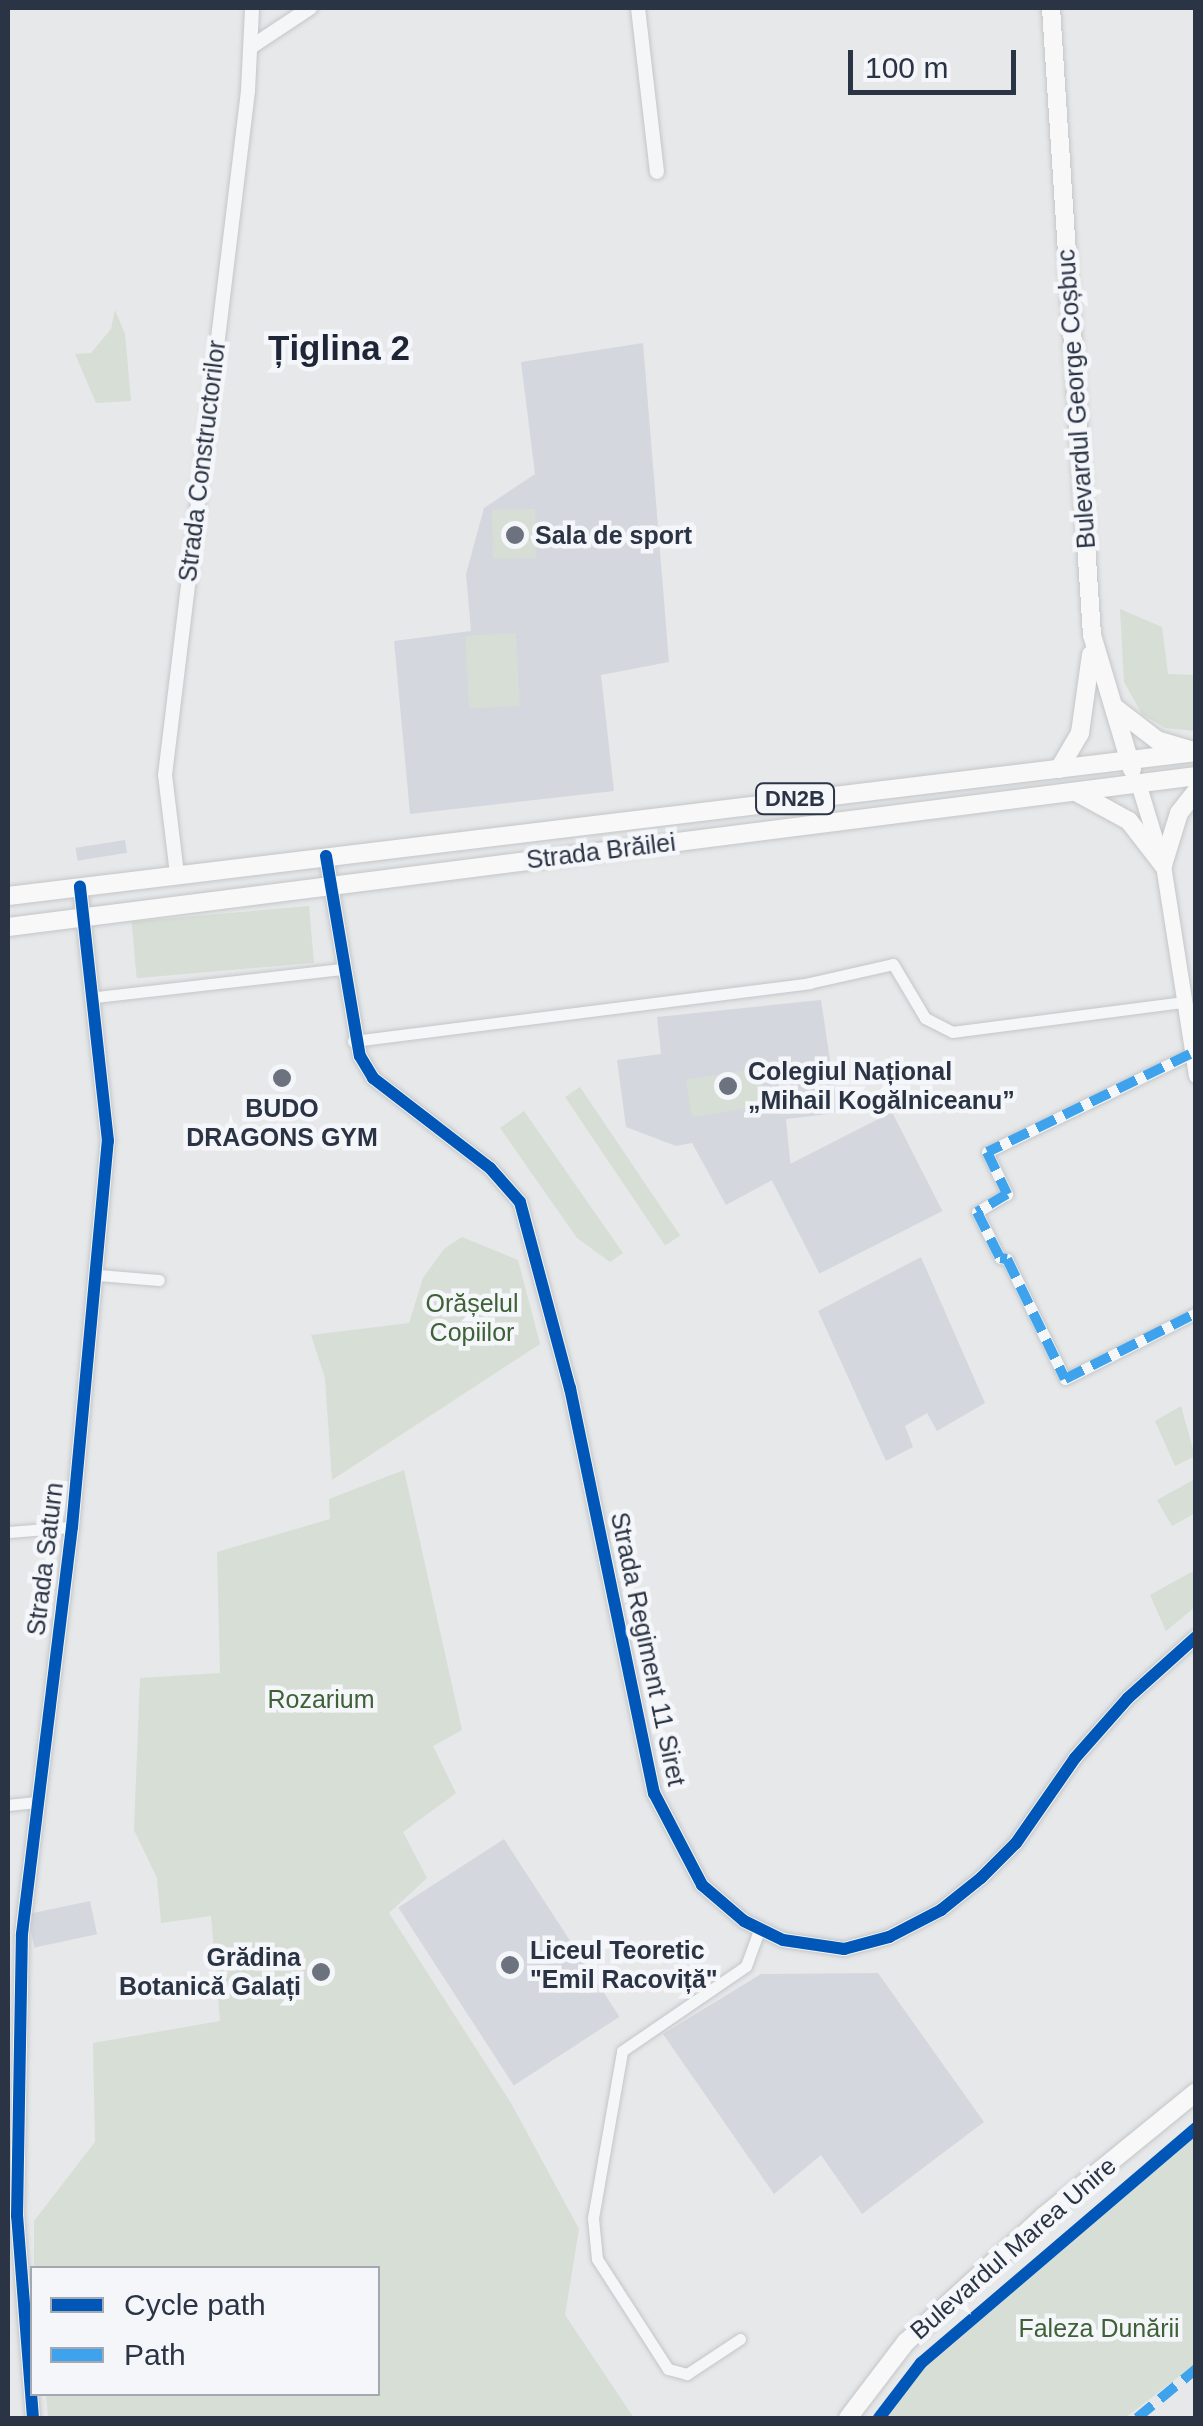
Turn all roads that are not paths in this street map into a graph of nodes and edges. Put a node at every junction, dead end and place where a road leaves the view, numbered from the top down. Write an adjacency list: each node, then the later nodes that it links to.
1 (252, 8): 5 (street, Strada Constructorilor)
2 (310, 8): 5 (street)
3 (638, 8): 6 (street)
4 (1051, 8): 7 (main road, Bulevardul George Coșbuc)
5 (251, 47): 18 (street, Strada Constructorilor)
6 (657, 172)
7 (1092, 635): 8 (main road, Bulevardul George Coșbuc); 11 (main road)
8 (1108, 702): 9 (main road); 10 (main road, Bulevardul George Coșbuc)
9 (1196, 751): 10 (main road, Strada Brăilei)
10 (1129, 760): 11 (main road, Strada Brăilei / DN2B); 13 (main road, Bulevardul George Coșbuc)
11 (1059, 769): 16 (main road, Strada Brăilei / DN2B)
12 (1196, 776): 13 (main road, Strada Brăilei)
13 (1138, 783): 15 (main road, Strada Brăilei / DN2B); 17 (main road)
14 (1196, 791): 17 (main road)
15 (1077, 792): 17 (main road); 19 (main road, Strada Brăilei / DN2B)
16 (326, 856): 18 (main road, Strada Brăilei / DN2B); 19 (street, Strada Regiment 11 Siret)
17 (1164, 865): 26 (main road)
18 (177, 874): 20 (main road, Strada Brăilei / DN2B)
19 (330, 884): 22 (main road, Strada Brăilei / DN2B); 24 (street, Strada Regiment 11 Siret)
20 (80, 887): 21 (main road, Strada Brăilei / DN2B); 22 (street, Strada Saturn)
21 (8, 896)
22 (84, 917): 23 (main road, Strada Brăilei / DN2B); 25 (street, Strada Saturn)
23 (8, 927)
24 (340, 969): 25 (street); 27 (street, Strada Regiment 11 Siret)
25 (96, 997): 30 (street, Strada Saturn)
26 (1182, 1002): 27 (street); 28 (main road)
27 (353, 1041): 38 (street, Strada Regiment 11 Siret)
28 (1190, 1054): 29 (main road); 32 (street)
29 (1196, 1074)
30 (98, 1275): 31 (street); 33 (street, Strada Saturn)
31 (158, 1280)
32 (1196, 1313)
33 (72, 1527): 34 (street); 36 (street, Strada Saturn)
34 (8, 1532)
35 (1196, 1637): 38 (street, Strada Regiment 11 Siret)
36 (36, 1802): 37 (street); 40 (street, Strada Saturn)
37 (8, 1805)
38 (759, 1930): 42 (street)
39 (1196, 2092): 44 (main road, Bulevardul Marea Unire)
40 (17, 2216): 41 (street, Strada Saturn); 43 (street)
41 (8, 2235)
42 (740, 2338)
43 (30, 2380)
44 (848, 2418)

